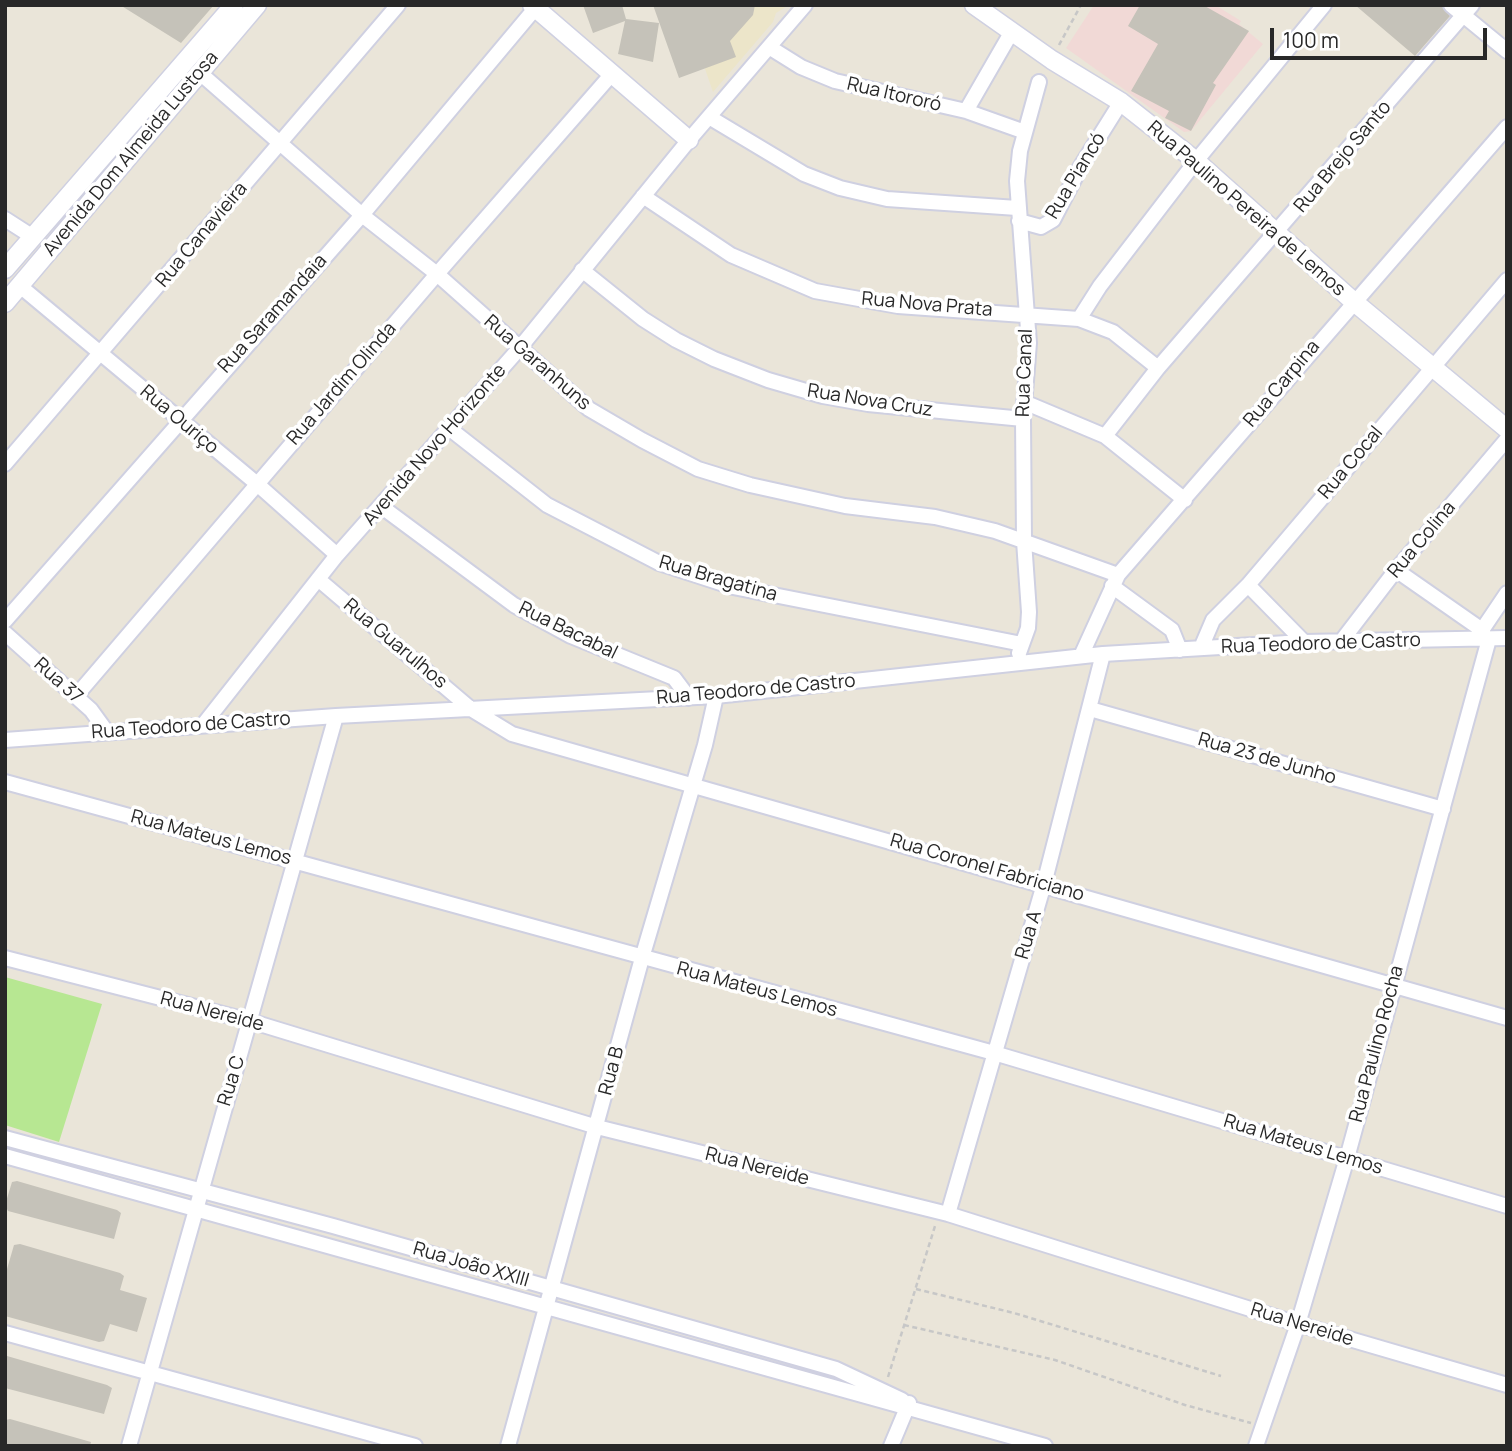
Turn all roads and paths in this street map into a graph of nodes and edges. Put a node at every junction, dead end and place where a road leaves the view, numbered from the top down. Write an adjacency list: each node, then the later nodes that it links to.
1 (234, 5): 31 (street, Avenida Dom Almeida Lustosa)
2 (257, 5): 15 (street, Avenida Dom Almeida Lustosa)
3 (398, 5): 24 (street, Rua Canavieira)
4 (805, 5): 12 (street, Avenida Novo Horizonte)
5 (974, 5): 11 (street, Rua Paulino Pereira de Lemos)
6 (1081, 5): 14 (path)
7 (1324, 5): 25 (street)
8 (1451, 5): 10 (street)
9 (535, 6): 16 (street); 28 (street, Rua Saramandaia)
10 (1467, 10): 13 (street); 30 (street, Rua Brejo Santo)
11 (1011, 33): 14 (street, Rua Paulino Pereira de Lemos); 19 (street)
12 (769, 47): 19 (street, Rua Itororó); 20 (street, Avenida Novo Horizonte)
13 (1507, 51)
14 (1052, 60): 18 (street, Rua Paulino Pereira de Lemos)
15 (200, 73): 24 (street, Rua Garanhuns); 36 (street, Avenida Dom Almeida Lustosa)
16 (611, 75): 23 (street); 34 (street, Rua Jardim Olinda)
17 (1039, 82): 22 (street, Rua Canal)
18 (1121, 102): 25 (street, Rua Paulino Pereira de Lemos); 27 (street, Rua Piancó)
19 (966, 111): 22 (street, Rua Itororó)
20 (709, 117): 23 (street, Avenida Novo Horizonte); 27 (street, Rua Piancó)
21 (1507, 127): 37 (street, Rua Carpina)
22 (1025, 132): 27 (street, Rua Canal)
23 (689, 140): 26 (street, Avenida Novo Horizonte)
24 (279, 143): 28 (street, Rua Garanhuns); 42 (street, Rua Canavieira)
25 (1196, 161): 30 (street, Rua Paulino Pereira de Lemos); 40 (street)
26 (643, 196): 33 (street, Avenida Novo Horizonte); 39 (street, Rua Nova Prata)
27 (1018, 214): 39 (street, Rua Canal)
28 (362, 215): 34 (street, Rua Garanhuns); 47 (street, Rua Saramandaia)
29 (5, 219): 31 (street)
30 (1278, 233): 37 (street, Rua Paulino Pereira de Lemos); 44 (street, Rua Brejo Santo)
31 (33, 237): 32 (street, Avenida Dom Almeida Lustosa)
32 (5, 269)
33 (582, 270): 41 (street, Avenida Novo Horizonte); 46 (street, Rua Nova Cruz)
34 (437, 274): 41 (street, Rua Garanhuns); 53 (street, Rua Jardim Olinda)
35 (1507, 280): 43 (street, Rua Cocal)
36 (20, 286): 38 (street, Avenida Dom Almeida Lustosa); 42 (street, Rua Ouriço)
37 (1353, 300): 43 (street, Rua Paulino Pereira de Lemos); 54 (street, Rua Carpina)
38 (5, 303)
39 (1027, 313): 40 (street, Rua Nova Prata); 45 (street, Rua Canal)
40 (1079, 319): 44 (street, Rua Nova Prata)
41 (519, 350): 48 (street, Avenida Novo Horizonte); 56 (street, Rua Garanhuns)
42 (101, 354): 47 (street, Rua Ouriço); 52 (street, Rua Canavieira)
43 (1434, 367): 49 (street, Rua Paulino Pereira de Lemos); 61 (street, Rua Cocal)
44 (1158, 368): 50 (street, Rua Brejo Santo)
45 (1024, 402): 46 (street, Rua Canal); 50 (street)
46 (1023, 419): 56 (street, Rua Canal)
47 (178, 421): 53 (street, Rua Ouriço); 63 (street, Rua Saramandaia)
48 (450, 429): 55 (street, Avenida Novo Horizonte); 69 (street, Rua Bragatina)
49 (1507, 429)
50 (1105, 436): 54 (street)
51 (1507, 439): 58 (street, Rua Colina)
52 (5, 464)
53 (257, 483): 57 (street, Rua Ouriço); 75 (street, Rua Jardim Olinda)
54 (1185, 500): 60 (street, Rua Carpina)
55 (382, 507): 57 (street, Avenida Novo Horizonte); 77 (street, Rua Bacabal)
56 (1024, 541): 60 (street, Rua Garanhuns); 69 (street, Rua Canal)
57 (337, 555): 59 (street, Avenida Novo Horizonte)
58 (1396, 570): 65 (street); 68 (street, Rua Colina)
59 (318, 579): 78 (street, Rua Guarulhos); 81 (street, Avenida Novo Horizonte)
60 (1115, 580): 71 (street, Rua Garanhuns); 73 (street, Rua Carpina)
61 (1248, 585): 67 (street); 70 (street, Rua Cocal)
62 (1507, 593): 65 (street, Rua Paulino Rocha)
63 (5, 621)
64 (5, 633): 75 (street, Rua 37)
65 (1482, 636): 66 (street, Rua Teodoro de Castro); 68 (street, Rua Teodoro de Castro); 86 (street, Rua Paulino Rocha)
66 (1507, 638)
67 (1304, 642): 68 (street, Rua Teodoro de Castro); 70 (street, Rua Teodoro de Castro)
68 (1340, 643)
69 (1021, 644): 74 (street, Rua Canal)
70 (1201, 648): 71 (street, Rua Teodoro de Castro)
71 (1180, 650): 72 (street, Rua Teodoro de Castro)
72 (1103, 654): 73 (street, Rua Teodoro de Castro); 79 (street, Rua A)
73 (1081, 656): 74 (street, Rua Teodoro de Castro)
74 (1015, 664): 76 (street, Rua Teodoro de Castro)
75 (76, 696): 82 (street, Rua 37)
76 (716, 696): 77 (street, Rua Teodoro de Castro); 85 (street, Rua B)
77 (689, 698): 78 (street, Rua Teodoro de Castro)
78 (471, 709): 80 (street, Rua Teodoro de Castro); 85 (street, Rua Coronel Fabriciano)
79 (1090, 709): 86 (street, Rua 23 de Junho); 88 (street, Rua A)
80 (336, 716): 81 (street, Rua Teodoro de Castro); 87 (street, Rua C)
81 (203, 725): 82 (street, Rua Teodoro de Castro)
82 (107, 732): 83 (street, Rua Teodoro de Castro)
83 (5, 740)
84 (5, 782): 87 (street, Rua Mateus Lemos)
85 (692, 785): 88 (street, Rua Coronel Fabriciano); 90 (street, Rua B)
86 (1443, 809): 91 (street, Rua Paulino Rocha)
87 (296, 861): 90 (street, Rua Mateus Lemos); 93 (street, Rua C)
88 (1044, 884): 91 (street, Rua Coronel Fabriciano); 94 (street, Rua A)
89 (5, 958): 93 (street, Rua Nereide)
90 (642, 958): 94 (street, Rua Mateus Lemos); 95 (street, Rua B)
91 (1392, 984): 92 (street, Rua Coronel Fabriciano); 98 (street, Rua Paulino Rocha)
92 (1507, 1018)
93 (250, 1021): 95 (street, Rua Nereide); 99 (street, Rua C)
94 (995, 1054): 98 (street, Rua Mateus Lemos); 102 (street, Rua A)
95 (597, 1126): 102 (street, Rua Nereide); 103 (street, Rua B)
96 (5, 1138): 99 (street, Rua João XXIII)
97 (5, 1156): 101 (street, Rua João XXIII)
98 (1347, 1158): 100 (street, Rua Mateus Lemos); 106 (street, Rua Paulino Rocha)
99 (200, 1192): 101 (street, Rua C); 103 (street, Rua João XXIII)
100 (1507, 1206)
101 (196, 1207): 105 (street, Rua João XXIII); 109 (street, Rua C)
102 (943, 1213): 104 (path); 106 (street, Rua Nereide)
103 (554, 1289): 105 (street, Rua B); 112 (street, Rua João XXIII)
104 (915, 1289): 107 (path); 110 (path)
105 (548, 1307): 113 (street, Rua João XXIII); 117 (street, Rua B)
106 (1297, 1324): 111 (street, Rua Nereide); 114 (street, Rua Paulino Rocha)
107 (904, 1325): 112 (path); 114 (path)
108 (5, 1333): 109 (street)
109 (149, 1372): 115 (street, Rua C); 116 (street)
110 (1221, 1376)
111 (1507, 1385)
112 (884, 1390): 113 (street, Rua João XXIII)
113 (908, 1406): 118 (street); 119 (street, Rua João XXIII)
114 (1263, 1427): 120 (street, Rua Paulino Rocha)
115 (129, 1446)
116 (415, 1446)
117 (508, 1446)
118 (891, 1446)
119 (1045, 1446)
120 (1256, 1446)

